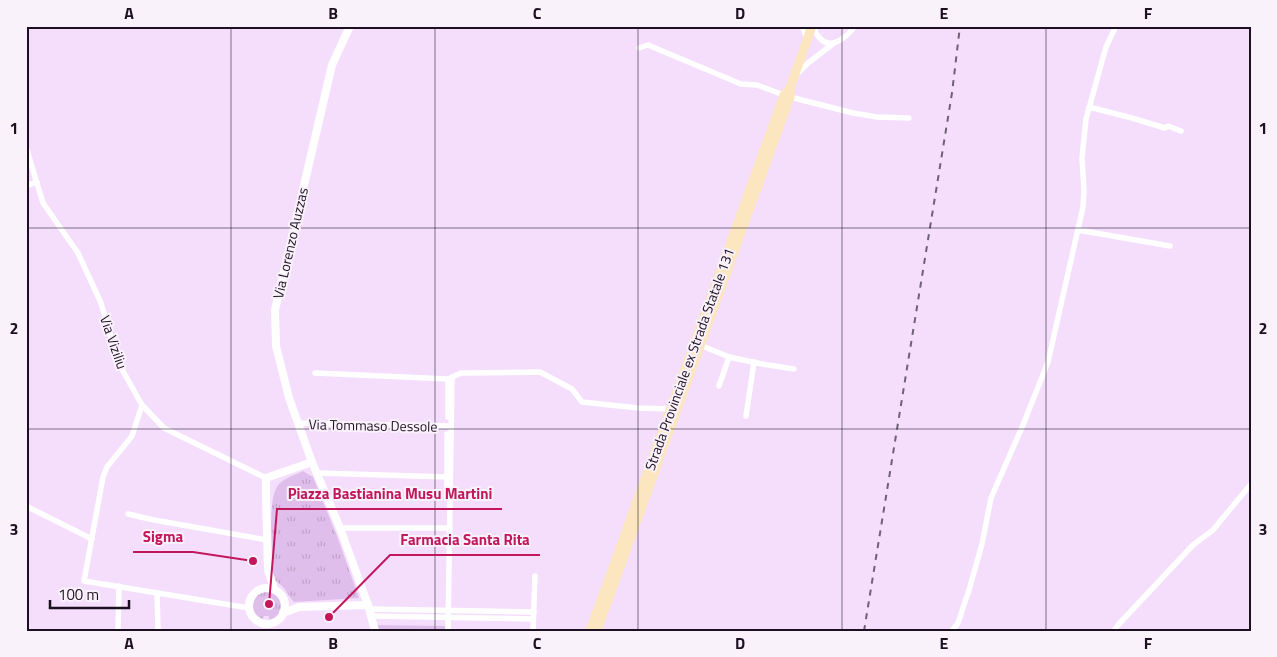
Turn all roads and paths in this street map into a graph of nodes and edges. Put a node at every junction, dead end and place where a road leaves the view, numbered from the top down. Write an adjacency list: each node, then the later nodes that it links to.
1 (350, 26): 31 (street, Via Lorenzo Auzzas)
2 (802, 26): 8 (street)
3 (813, 26): 8 (main road, Strada Provinciale ex Strada Statale 131); 9 (street)
4 (847, 26): 7 (street)
5 (855, 26): 7 (street)
6 (1116, 26): 13 (street)
7 (843, 38): 9 (street)
8 (808, 39): 11 (main road, Strada Provinciale ex Strada Statale 131)
9 (834, 43): 11 (street)
10 (640, 48): 12 (street)
11 (794, 78): 12 (main road, Strada Provinciale ex Strada Statale 131)
12 (788, 94): 14 (street); 21 (main road, Strada Provinciale ex Strada Statale 131); 29 (main road, Strada Provinciale ex Strada Statale 131)
13 (1089, 107): 15 (street); 19 (street)
14 (910, 118)
15 (1181, 131)
16 (26, 147): 17 (street, Via Viziliu)
17 (37, 182): 18 (street); 28 (street, Via Viziliu)
18 (26, 186)
19 (1078, 230): 20 (street); 70 (street)
20 (1170, 246)
21 (700, 345): 22 (street); 69 (main road, Strada Provinciale ex Strada Statale 131)
22 (729, 357): 23 (street); 27 (street)
23 (754, 362): 24 (street); 30 (street)
24 (794, 369)
25 (315, 373): 26 (street)
26 (450, 378): 29 (street); 32 (street); 35 (street)
27 (719, 386)
28 (142, 405): 36 (street, Via Viziliu); 42 (street)
29 (670, 409): 68 (main road, Strada Provinciale ex Strada Statale 131)
30 (746, 416)
31 (298, 423): 32 (street, Via Tommaso Dessole); 33 (street, Via Lorenzo Auzzas)
32 (448, 426): 35 (street)
33 (312, 462): 34 (street, Via Lorenzo Auzzas); 36 (street)
34 (317, 472): 35 (street); 40 (street, Via Lorenzo Auzzas)
35 (449, 477): 41 (street)
36 (266, 478): 43 (street)
37 (1251, 484): 71 (street)
38 (26, 506): 42 (street)
39 (128, 514): 43 (street)
40 (340, 528): 41 (street); 53 (street, Via Lorenzo Auzzas)
41 (448, 528): 54 (street)
42 (92, 539): 46 (street)
43 (267, 540): 44 (street)
44 (268, 570): 47 (street); 48 (street)
45 (535, 576): 55 (street)
46 (119, 586): 49 (street); 61 (street)
47 (263, 588): 48 (street); 52 (street)
48 (274, 589): 50 (street)
49 (157, 593): 52 (street); 62 (street)
50 (284, 601): 51 (street); 56 (street)
51 (299, 607): 53 (street); 56 (street)
52 (249, 608): 59 (street)
53 (369, 610): 54 (street); 57 (street); 65 (street, Via Lorenzo Auzzas)
54 (447, 610): 55 (street); 57 (street)
55 (534, 612): 58 (street)
56 (283, 613): 60 (street)
57 (447, 618): 58 (street); 66 (street)
58 (534, 619): 67 (street)
59 (256, 620): 60 (street); 63 (street)
60 (272, 623): 64 (street)
61 (118, 631)
62 (158, 631)
63 (260, 631)
64 (266, 631)
65 (375, 631)
66 (447, 631)
67 (534, 631)
68 (590, 631)
69 (597, 631)
70 (952, 631)
71 (1114, 631)

